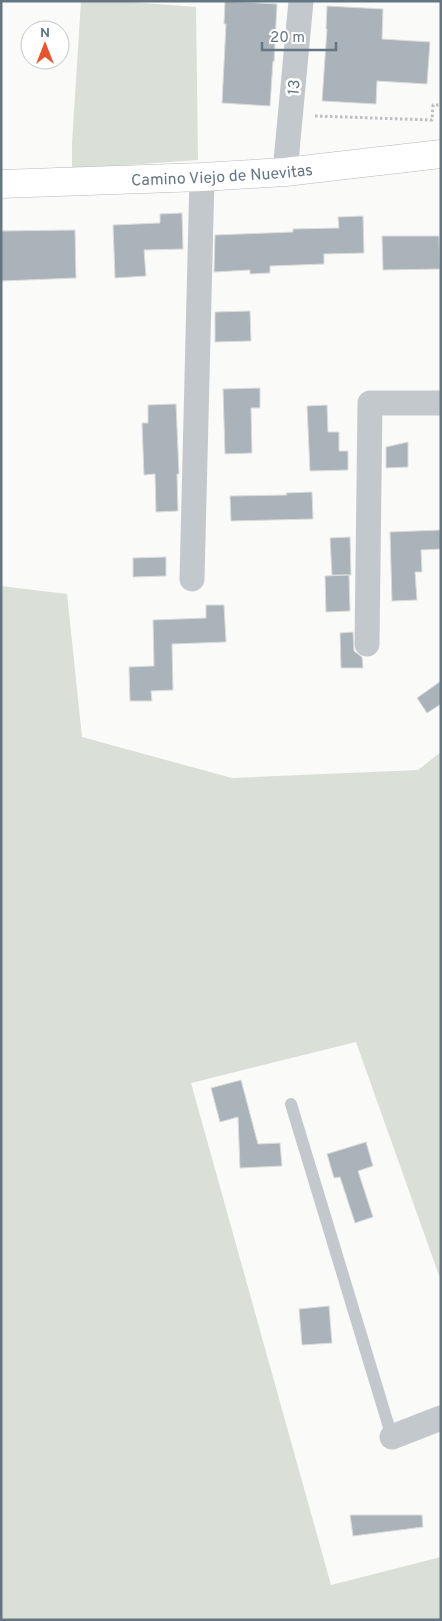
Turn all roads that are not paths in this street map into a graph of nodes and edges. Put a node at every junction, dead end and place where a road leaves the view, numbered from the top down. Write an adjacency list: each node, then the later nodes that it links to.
1 (301, 1): 3 (street, 13)
2 (441, 154): 3 (street, Camino Viejo de Nuevitas)
3 (284, 172): 4 (street, Camino Viejo de Nuevitas)
4 (202, 177): 5 (street, Camino Viejo de Nuevitas); 7 (street)
5 (1, 184)
6 (441, 403): 8 (street)
7 (192, 579)
8 (367, 644)
9 (291, 1104): 11 (lane)
10 (441, 1418): 11 (street)
11 (392, 1437)

